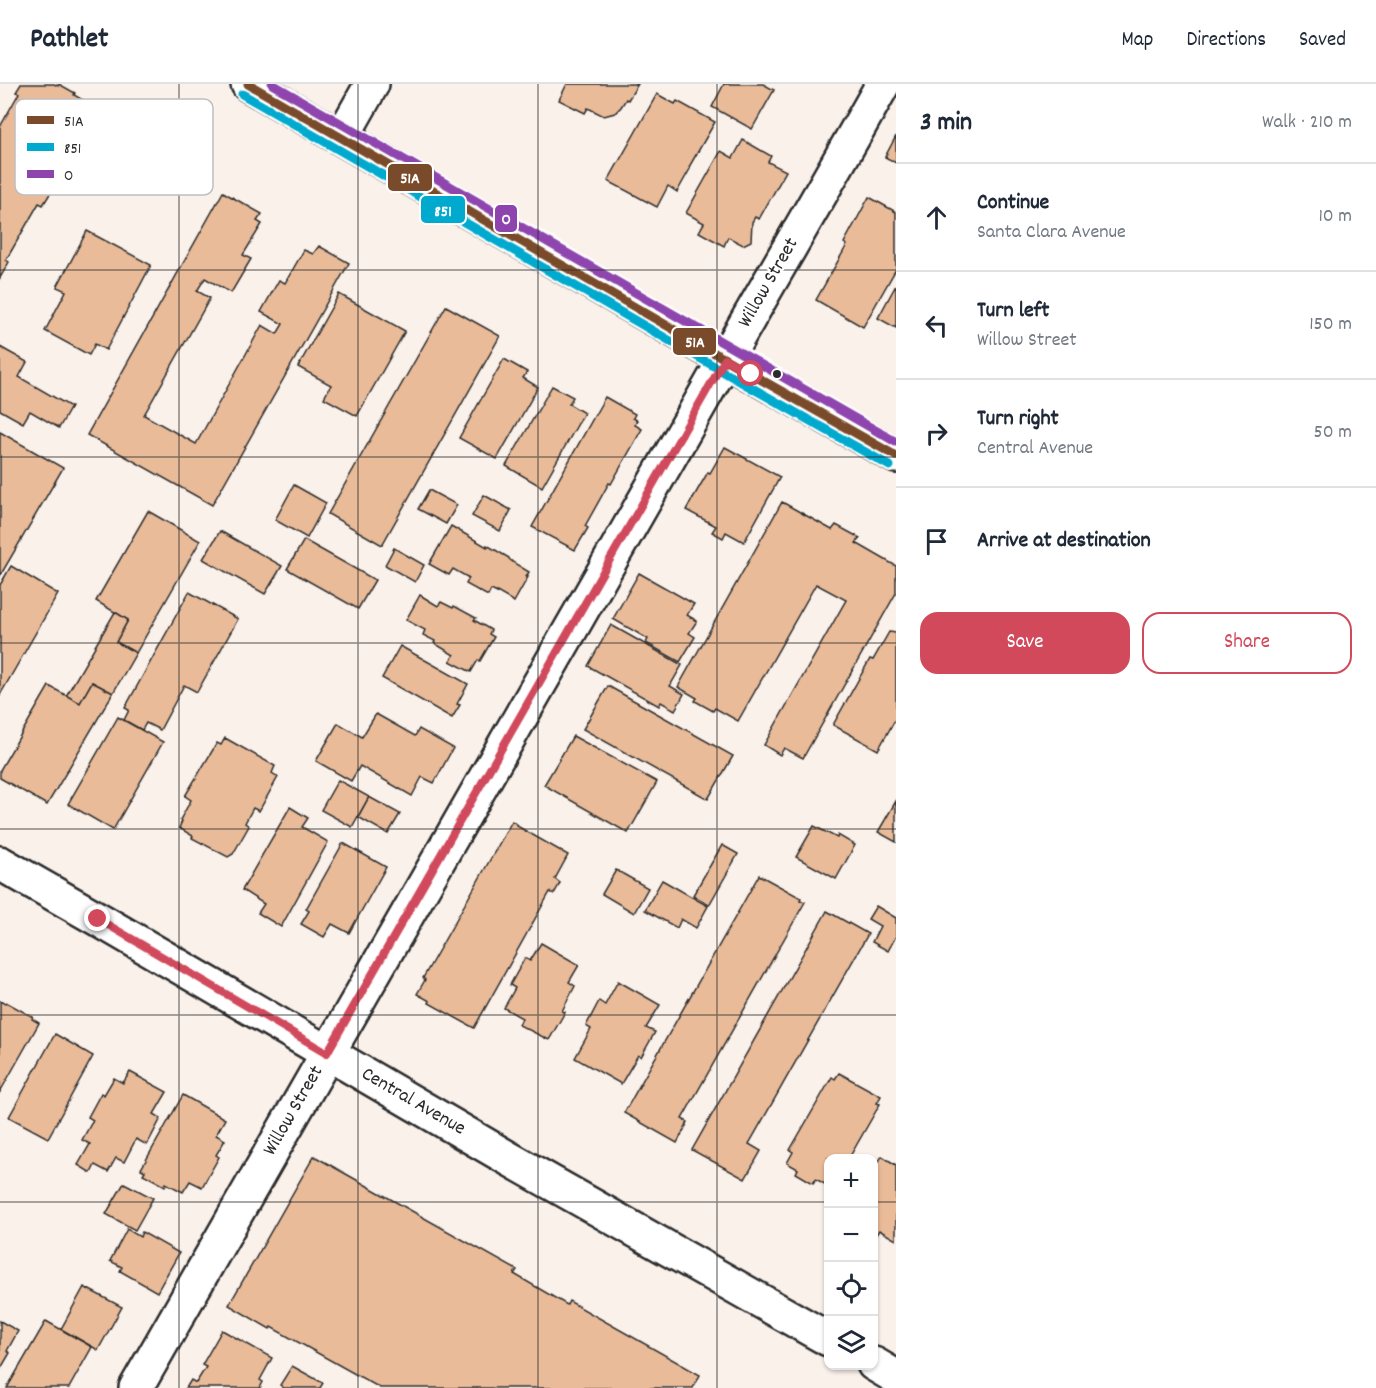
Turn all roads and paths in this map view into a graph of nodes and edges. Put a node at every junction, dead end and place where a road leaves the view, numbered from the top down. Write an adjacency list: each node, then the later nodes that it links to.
1 (248, 84): 4 (street)
2 (372, 84): 4 (street)
3 (883, 84): 5 (street, Willow Street)
4 (342, 137): 5 (street)
5 (725, 359): 6 (street); 8 (street, Willow Street)
6 (896, 456)
7 (0, 863): 8 (street, Central Avenue)
8 (327, 1053): 9 (street, Central Avenue); 12 (street, Willow Street)
9 (824, 1337)
10 (878, 1367): 11 (street)
11 (896, 1377)
12 (136, 1388)

